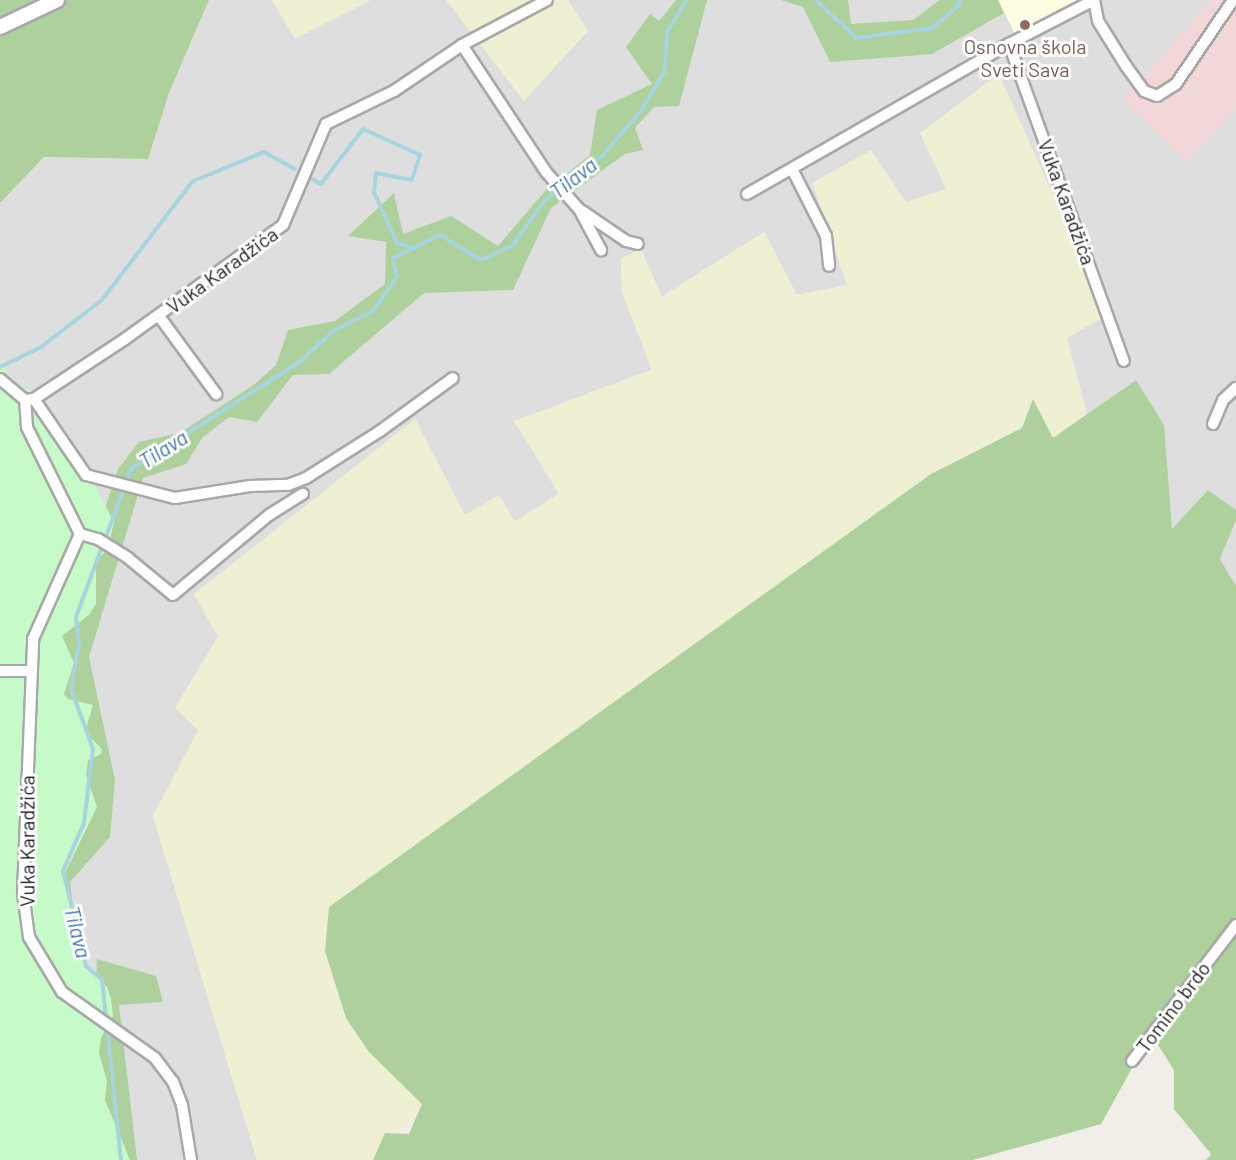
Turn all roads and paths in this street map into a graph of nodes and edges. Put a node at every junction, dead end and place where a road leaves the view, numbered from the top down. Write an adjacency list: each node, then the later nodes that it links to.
1 (57, 0): 5 (street)
2 (547, 0): 7 (street, Vuka Karadžića)
3 (1094, 0): 4 (street); 6 (street)
4 (1233, 0)
5 (0, 27)
6 (1009, 44): 8 (street); 15 (street, Vuka Karadžića)
7 (462, 45): 10 (street); 14 (street, Vuka Karadžića)
8 (794, 171): 9 (street); 13 (street)
9 (747, 194)
10 (579, 209): 11 (street); 12 (street)
11 (638, 244)
12 (600, 250)
13 (829, 266)
14 (159, 316): 19 (street); 20 (street, Vuka Karadžića)
15 (1124, 361)
16 (0, 378): 20 (street)
17 (453, 378): 20 (street)
18 (1236, 388): 21 (street)
19 (216, 394)
20 (30, 400): 23 (street)
21 (1213, 424)
22 (303, 494): 23 (street)
23 (80, 534): 25 (street, Vuka Karadžića)
24 (0, 671): 25 (street)
25 (30, 671): 28 (street, Vuka Karadžića)
26 (1236, 925): 27 (street, Tomino brdo)
27 (1132, 1061)
28 (191, 1160)

